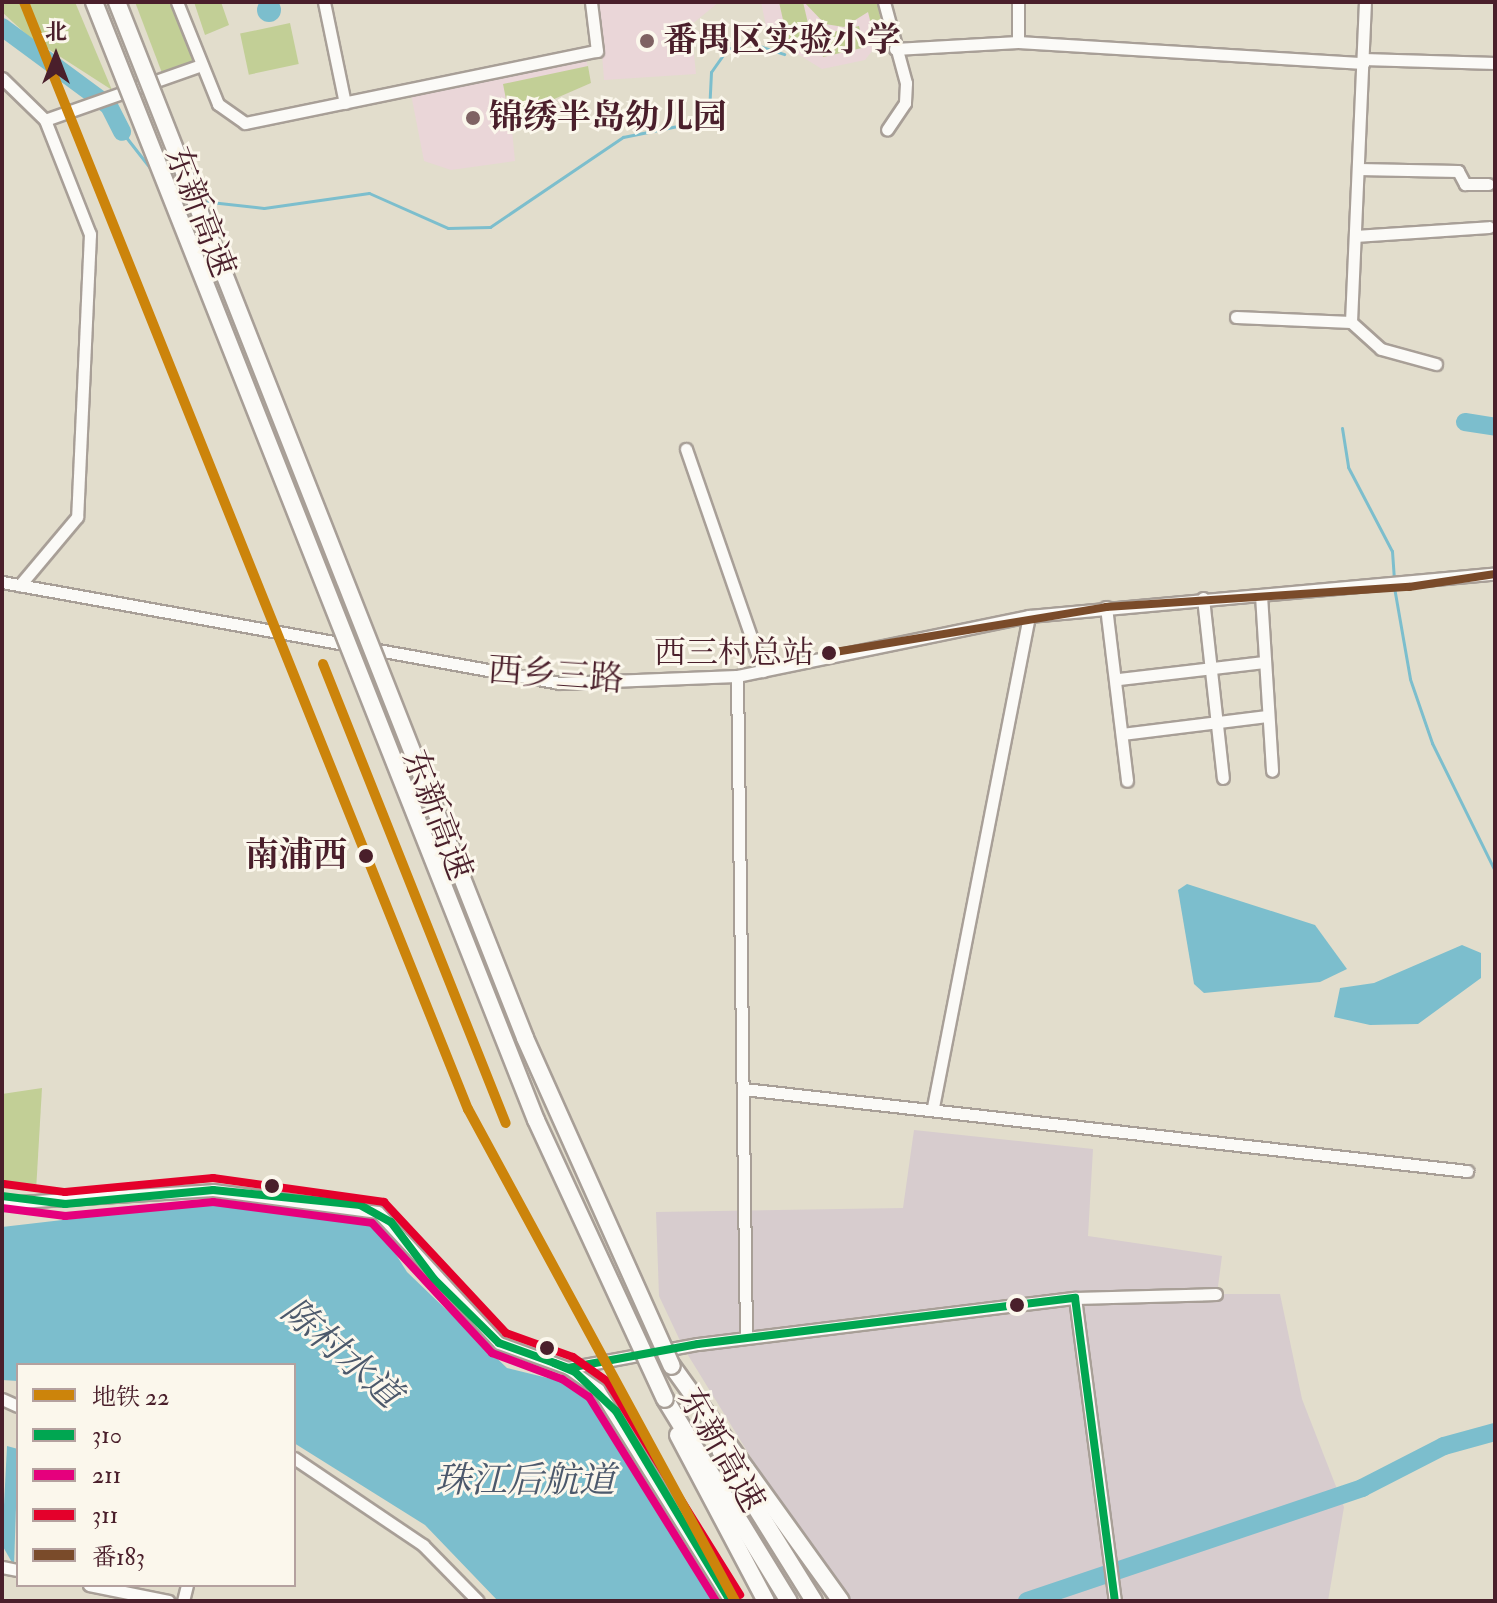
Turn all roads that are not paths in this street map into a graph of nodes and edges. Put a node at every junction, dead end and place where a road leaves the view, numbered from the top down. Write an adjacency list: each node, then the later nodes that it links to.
1 (94, 2): 55 (highway, 东新高速, bridge)
2 (117, 2): 53 (highway, 东新高速, bridge)
3 (177, 2): 13 (street)
4 (324, 2): 15 (street)
5 (591, 2): 15 (street)
6 (884, 2): 10 (street)
7 (1018, 2): 9 (street)
8 (1365, 2): 11 (street)
9 (1018, 42): 10 (street); 11 (street)
10 (895, 49): 17 (street)
11 (1363, 61): 12 (street); 18 (street)
12 (1495, 63)
13 (201, 65): 15 (street); 16 (street)
14 (2, 78): 16 (street)
15 (345, 103)
16 (45, 120): 28 (street)
17 (887, 130)
18 (1358, 169): 19 (street); 21 (street)
19 (1488, 184)
20 (1489, 227): 21 (street)
21 (1355, 236): 23 (street)
22 (1236, 317): 23 (street)
23 (1351, 322): 24 (street)
24 (1436, 364)
25 (686, 449): 35 (street)
26 (1495, 574): 29 (street, 西乡三路)
27 (2, 582): 28 (street, 西乡三路)
28 (20, 585): 36 (street, 西乡三路)
29 (1261, 595): 30 (street, 西乡三路); 33 (street)
30 (1203, 598): 31 (street, 西乡三路); 34 (street)
31 (1106, 607): 32 (street, 西乡三路); 37 (street)
32 (1029, 616): 35 (street, 西乡三路); 45 (street)
33 (1264, 662): 34 (street); 38 (street)
34 (1209, 668): 37 (street); 39 (street)
35 (763, 671): 36 (street, 西乡三路)
36 (737, 676): 44 (street)
37 (1119, 679): 40 (street)
38 (1267, 716): 39 (street); 41 (street)
39 (1216, 723): 40 (street); 42 (street)
40 (1122, 734): 43 (street)
41 (1272, 771)
42 (1223, 778)
43 (1127, 781)
44 (744, 1089): 45 (street); 52 (street)
45 (933, 1107): 46 (street)
46 (1467, 1171)
47 (2, 1196): 49 (street)
48 (2, 1203): 49 (street)
49 (65, 1204): 54 (street)
50 (1216, 1294): 51 (street)
51 (1075, 1298): 52 (street); 65 (street)
52 (746, 1338): 54 (street)
53 (672, 1366): 63 (highway, 东新高速); 64 (highway)
54 (568, 1368): 60 (street)
55 (665, 1399): 61 (highway); 62 (highway, 东新高速)
56 (296, 1459): 59 (street)
57 (99, 1587): 58 (street)
58 (168, 1601)
59 (478, 1601)
60 (730, 1601)
61 (766, 1601)
62 (789, 1601)
63 (814, 1601)
64 (841, 1601)
65 (1115, 1601)

